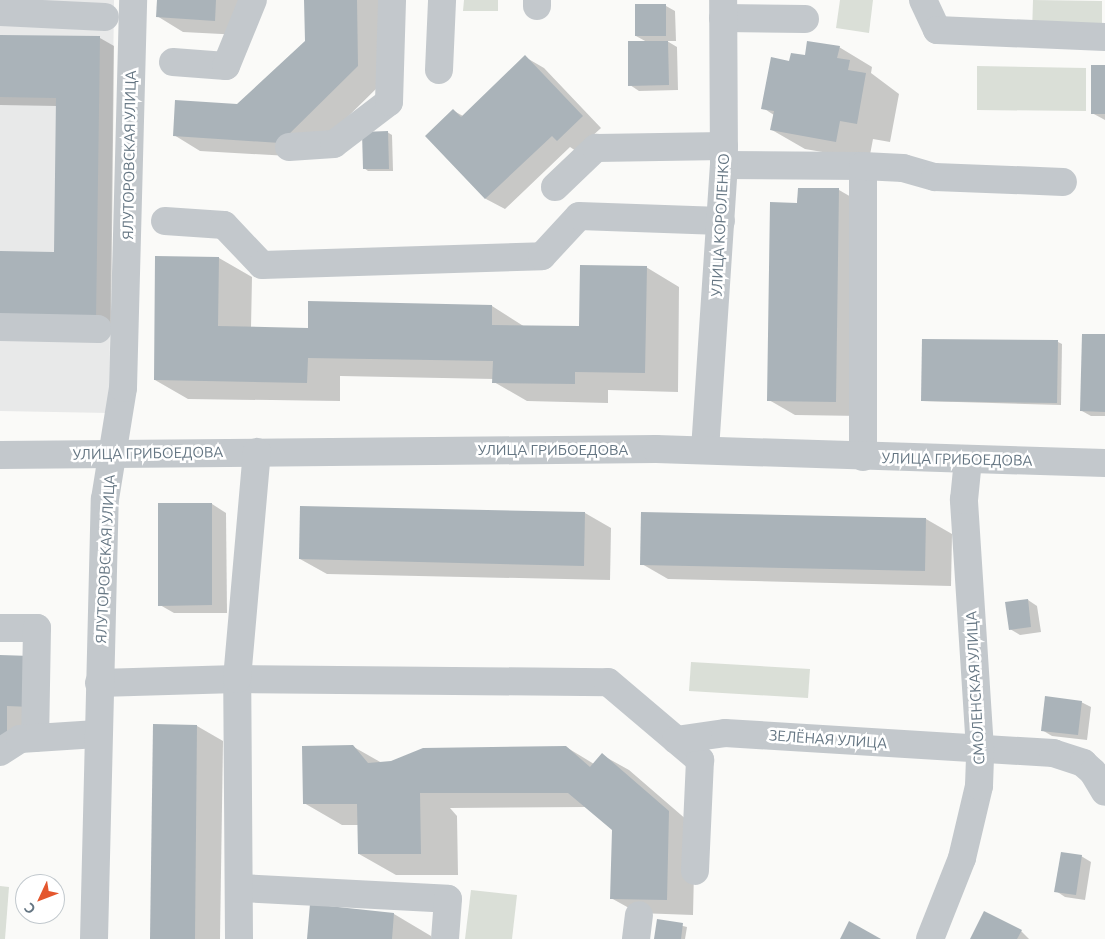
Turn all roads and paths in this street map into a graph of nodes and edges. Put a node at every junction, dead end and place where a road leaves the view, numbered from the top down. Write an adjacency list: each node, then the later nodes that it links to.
1 (133, 0): 24 (street, ЯЛУТОРОВСКАЯ УЛИЦА)
2 (254, 0): 11 (street)
3 (392, 0): 13 (street)
4 (442, 0): 12 (street)
5 (922, 0): 10 (street)
6 (723, 9): 9 (street); 14 (street, УЛИЦА КОРОЛЕНКО)
7 (0, 12): 8 (street)
8 (105, 17)
9 (805, 19)
10 (1105, 37)
11 (173, 62)
12 (439, 70)
13 (289, 147)
14 (724, 156): 15 (street); 17 (street); 19 (street, УЛИЦА КОРОЛЕНКО)
15 (863, 166): 16 (street); 26 (street)
16 (1063, 182)
17 (555, 187)
18 (165, 221): 19 (street)
19 (721, 221): 22 (street, УЛИЦА КОРОЛЕНКО)
20 (0, 327): 21 (street)
21 (98, 329)
22 (706, 450): 23 (street, УЛИЦА ГРИБОЕДОВА); 26 (street, УЛИЦА ГРИБОЕДОВА)
23 (257, 452): 24 (street, УЛИЦА ГРИБОЕДОВА); 30 (street)
24 (111, 454): 25 (street, УЛИЦА ГРИБОЕДОВА); 31 (street, ЯЛУТОРОВСКАЯ УЛИЦА)
25 (0, 455)
26 (863, 457): 27 (street, УЛИЦА ГРИБОЕДОВА)
27 (968, 460): 28 (street, УЛИЦА ГРИБОЕДОВА); 35 (street, СМОЛЕНСКАЯ УЛИЦА)
28 (1105, 463)
29 (0, 628): 33 (street)
30 (237, 680): 31 (street); 34 (street); 39 (street)
31 (99, 683): 32 (street, ЯЛУТОРОВСКАЯ УЛИЦА)
32 (97, 734): 33 (street); 40 (street, ЯЛУТОРОВСКАЯ УЛИЦА)
33 (35, 738): 36 (street)
34 (676, 740): 35 (street, ЗЕЛЁНАЯ УЛИЦА); 38 (street)
35 (980, 749): 37 (street, ЗЕЛЁНАЯ УЛИЦА); 43 (street, СМОЛЕНСКАЯ УЛИЦА)
36 (0, 752)
37 (1105, 792)
38 (695, 871)
39 (241, 888): 41 (street); 42 (street)
40 (94, 939)
41 (239, 939)
42 (445, 939)
43 (930, 939)

